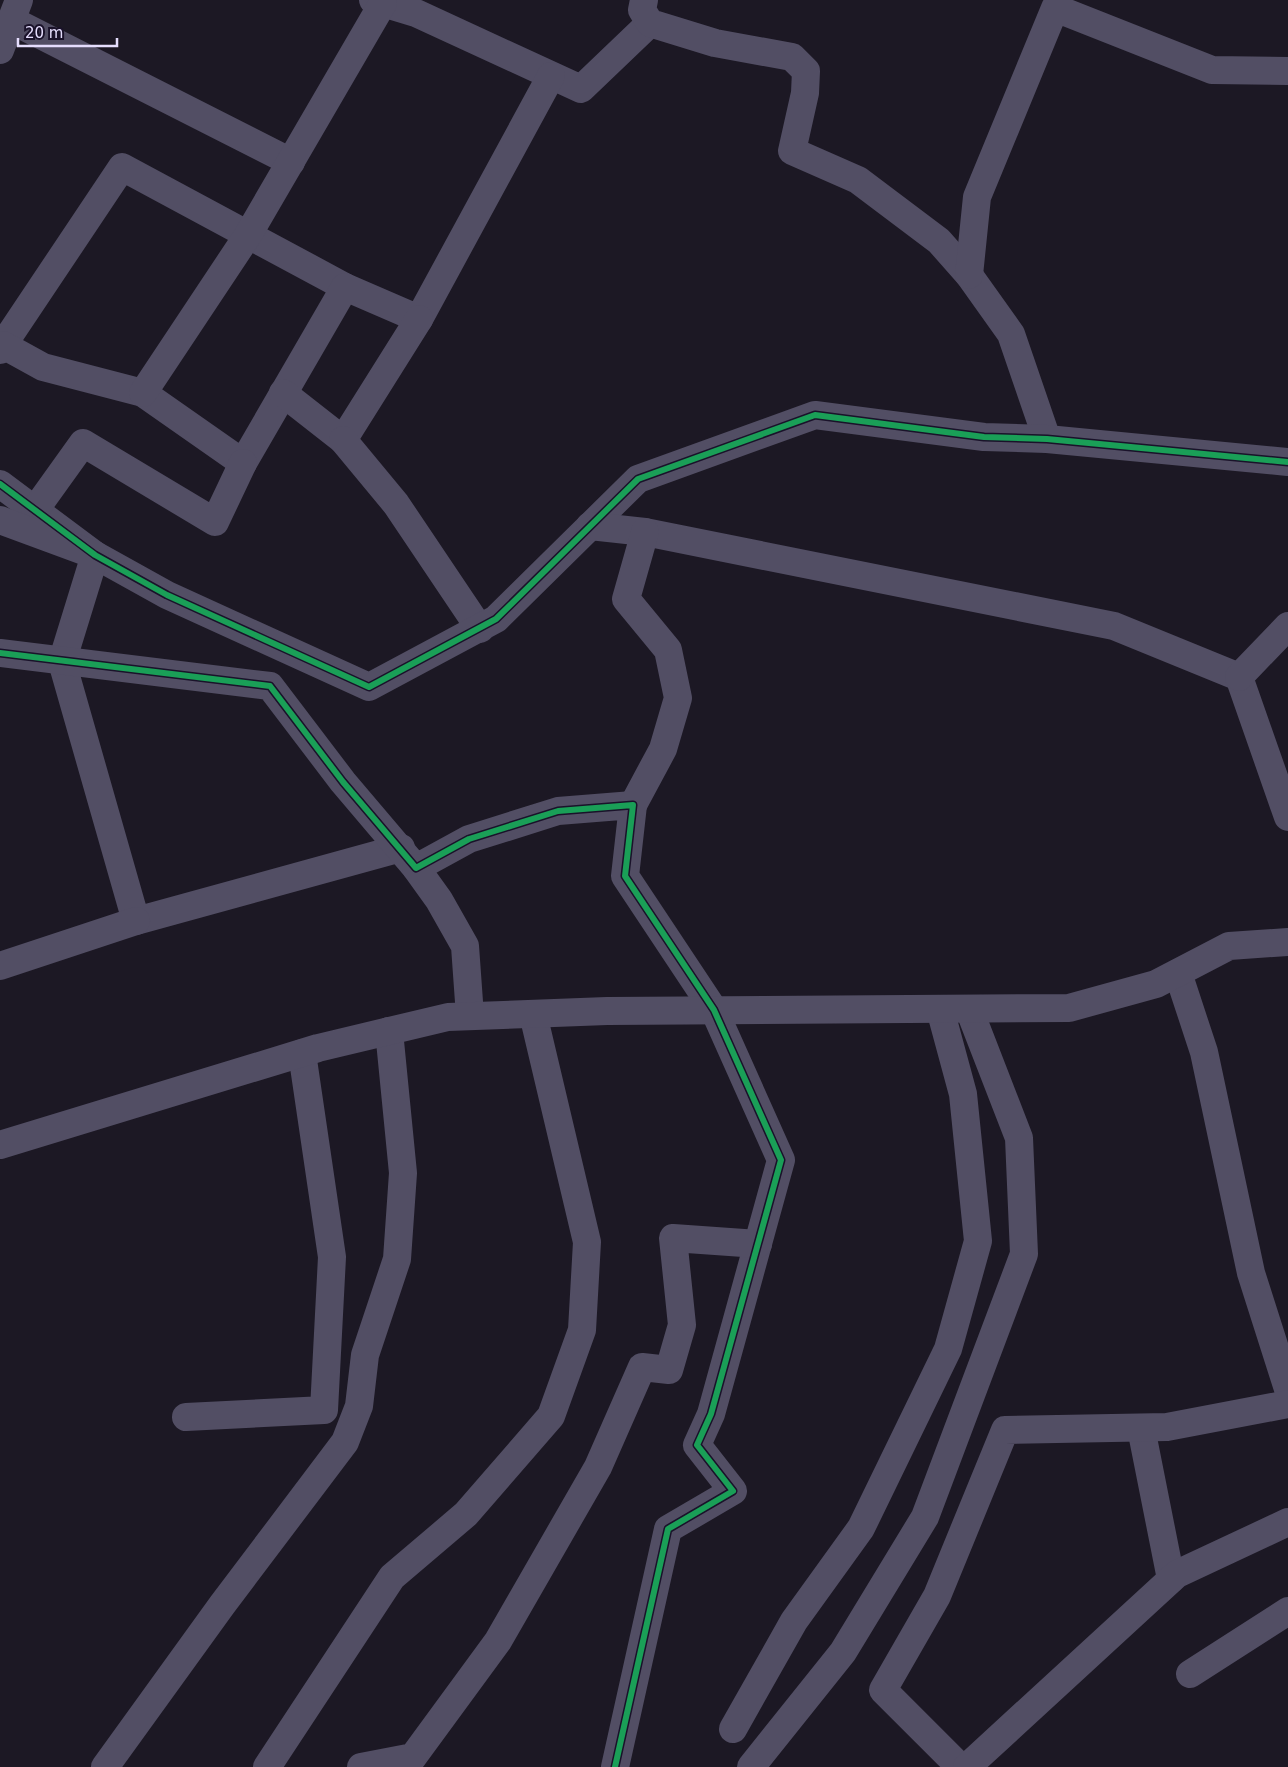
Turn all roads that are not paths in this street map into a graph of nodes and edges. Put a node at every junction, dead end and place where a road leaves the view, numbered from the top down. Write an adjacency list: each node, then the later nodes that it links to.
1 (378, 1): 7 (street); 8 (street)
2 (1050, 4): 6 (street); 10 (street)
3 (15, 10): 5 (street); 8 (street)
4 (647, 12): 7 (street); 10 (street)
5 (0, 50)
6 (1288, 71)
7 (551, 76): 12 (street)
8 (291, 162): 9 (street)
9 (248, 235): 11 (street); 13 (street); 14 (street)
10 (969, 275): 16 (street)
11 (345, 286): 12 (street); 15 (street)
12 (419, 319): 17 (street)
13 (1, 347): 14 (street)
14 (143, 393): 19 (street)
15 (283, 393): 17 (street); 19 (street)
16 (1047, 439): 18 (street); 23 (street)
17 (343, 440): 27 (street)
18 (1288, 462)
19 (243, 463): 21 (street)
20 (0, 484): 21 (street)
21 (35, 510): 25 (street)
22 (0, 520): 25 (street)
23 (590, 526): 24 (street); 27 (street)
24 (645, 532): 30 (street); 31 (street)
25 (95, 555): 27 (street); 29 (street)
26 (1288, 626): 30 (street)
27 (480, 629)
28 (0, 653): 29 (street)
29 (62, 662): 33 (street); 34 (street)
30 (1238, 677): 32 (street)
31 (632, 805): 33 (street); 40 (street)
32 (1288, 817)
33 (408, 858): 34 (street); 42 (street)
34 (136, 921): 36 (street)
35 (1288, 942): 37 (street)
36 (0, 966)
37 (1178, 973): 39 (street); 47 (street)
38 (940, 1009): 39 (street); 40 (street); 55 (street)
39 (968, 1009): 61 (street)
40 (714, 1010): 41 (street); 46 (street)
41 (534, 1014): 42 (street); 58 (street)
42 (470, 1016): 43 (street)
43 (389, 1031): 44 (street); 57 (street)
44 (302, 1053): 45 (street); 49 (street)
45 (0, 1145)
46 (758, 1244): 56 (street); 60 (street)
47 (1288, 1389)
48 (1288, 1404): 50 (street)
49 (186, 1417)
50 (1141, 1428): 52 (street); 62 (street)
51 (1288, 1522): 52 (street)
52 (1171, 1579): 63 (street)
53 (1288, 1611): 54 (street)
54 (1190, 1674)
55 (733, 1729)
56 (409, 1762): 59 (street)
57 (105, 1767)
58 (267, 1767)
59 (361, 1767)
60 (615, 1767)
61 (751, 1767)
62 (960, 1767)
63 (966, 1767)

